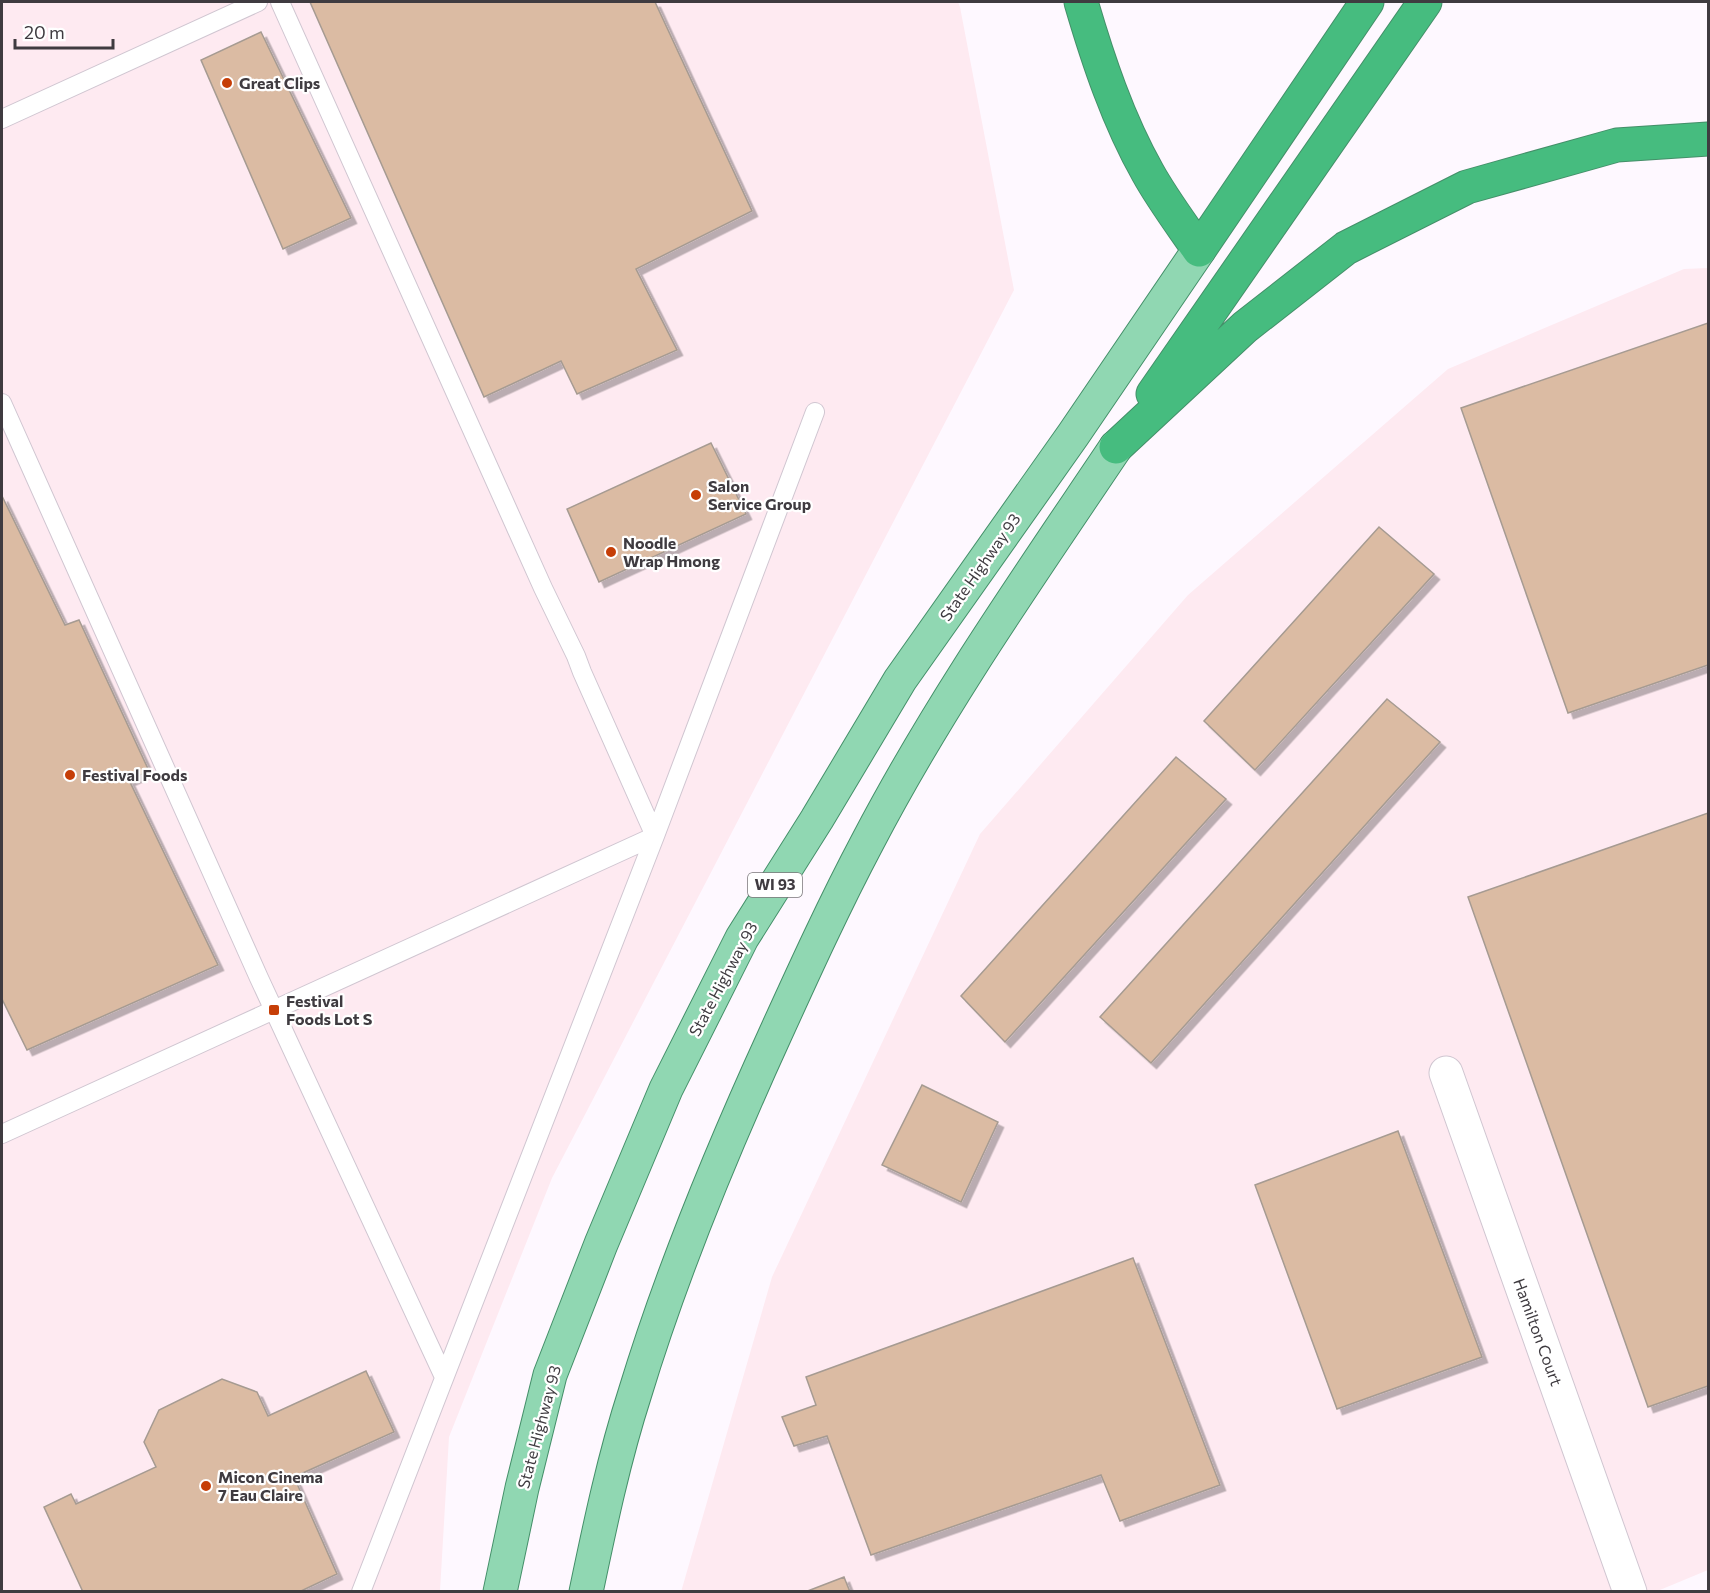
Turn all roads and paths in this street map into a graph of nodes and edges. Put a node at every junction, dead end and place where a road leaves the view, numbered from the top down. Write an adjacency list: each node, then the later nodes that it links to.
1 (258, 2): 6 (lane)
2 (280, 2): 12 (lane)
3 (1081, 2): 8 (highway)
4 (1367, 2): 8 (highway)
5 (1425, 2): 11 (highway)
6 (2, 118)
7 (1708, 139): 11 (highway)
8 (1199, 250): 17 (main road, State Highway 93 / WI 93)
9 (2, 403): 13 (lane)
10 (816, 412): 12 (lane)
11 (1116, 447): 21 (main road)
12 (655, 836): 13 (lane); 16 (lane)
13 (274, 1010): 15 (lane); 16 (lane)
14 (1446, 1073): 22 (street, Hamilton Court)
15 (2, 1134)
16 (444, 1377): 18 (lane)
17 (522, 1488): 19 (main road); 20 (main road, State Highway 93 / WI 93)
18 (361, 1592)
19 (478, 1592)
20 (500, 1592)
21 (586, 1592)
22 (1630, 1592)

